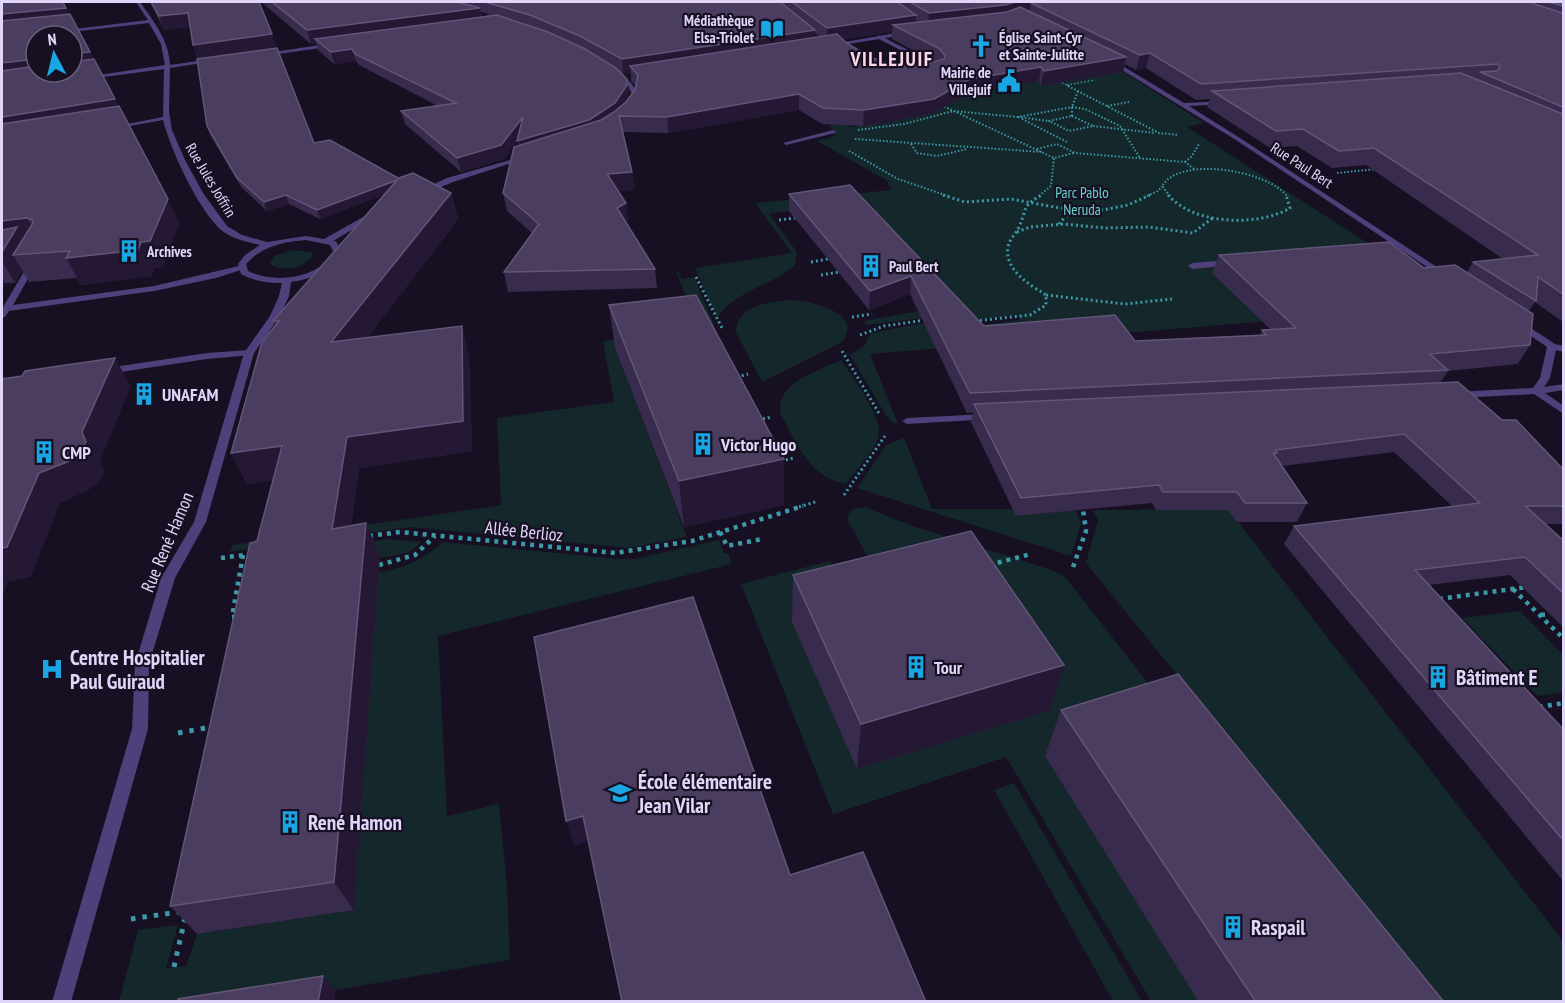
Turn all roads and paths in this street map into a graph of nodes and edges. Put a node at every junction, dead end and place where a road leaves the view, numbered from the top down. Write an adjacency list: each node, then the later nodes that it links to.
1 (138, 2): 2 (street, Rue Jules Joffrin)
2 (150, 21): 3 (street); 11 (street, Rue Jules Joffrin)
3 (84, 28)
4 (914, 32): 5 (street)
5 (879, 37): 7 (street); 13 (street)
6 (341, 44): 8 (street)
7 (818, 47)
8 (261, 55)
9 (1100, 55): 19 (street, Rue Paul Bert)
10 (215, 61): 11 (street)
11 (166, 68): 14 (street); 25 (street, Rue Jules Joffrin)
12 (605, 69): 21 (street)
13 (922, 76)
14 (84, 78)
15 (1056, 80): 16 (path)
16 (1078, 92): 20 (path); 31 (path)
17 (932, 101): 22 (path)
18 (1227, 101): 19 (street)
19 (1183, 105): 61 (street, Rue Paul Bert)
20 (1072, 106): 23 (path); 24 (path); 29 (path)
21 (627, 110)
22 (953, 111): 24 (path); 30 (path); 40 (path)
23 (1072, 116): 26 (path); 27 (path)
24 (1020, 117): 26 (path); 39 (path)
25 (166, 118): 28 (street); 60 (street, Rue Jules Joffrin)
26 (1049, 121): 27 (path)
27 (1093, 126): 29 (path)
28 (104, 128)
29 (1121, 129): 31 (path); 45 (path)
30 (836, 132): 34 (path); 36 (street)
31 (1159, 133): 32 (path)
32 (1188, 136)
33 (1194, 138): 35 (path)
34 (858, 141): 37 (path); 51 (path)
35 (1200, 142)
36 (786, 143)
37 (911, 144): 38 (path); 38 (path)
38 (972, 147): 41 (path)
39 (1065, 148): 40 (path); 43 (path)
40 (1036, 149): 41 (path)
41 (1042, 152): 44 (path)
42 (540, 153): 50 (street)
43 (1075, 153): 44 (path); 45 (path)
44 (1054, 158): 51 (path)
45 (1140, 158): 47 (path)
46 (1386, 169): 48 (path)
47 (1195, 170): 49 (path); 54 (path)
48 (1331, 173)
49 (1162, 186): 53 (path); 54 (path)
50 (413, 195)
51 (1030, 202): 53 (path); 58 (path)
52 (387, 207): 59 (street)
53 (1071, 209): 57 (path)
54 (1215, 217): 57 (path)
55 (795, 218): 56 (path)
56 (779, 220)
57 (1059, 224): 58 (path)
58 (1017, 232): 74 (path)
59 (326, 241): 60 (street); 72 (street)
60 (267, 245): 68 (street)
61 (1402, 247): 62 (street); 73 (street, Rue Paul Bert)
62 (1392, 249)
63 (36, 258): 76 (street)
64 (828, 259): 65 (path)
65 (811, 262)
66 (1240, 262): 67 (street)
67 (1192, 266)
68 (243, 268): 72 (street); 76 (street)
69 (839, 272): 70 (path)
70 (821, 275)
71 (696, 277): 82 (path)
72 (287, 280): 87 (street, Rue René Hamon)
73 (1454, 280)
74 (1046, 295): 75 (path); 81 (path)
75 (1172, 298)
76 (4, 312)
77 (872, 314): 78 (path)
78 (852, 317)
79 (1510, 318): 84 (street)
80 (930, 320): 83 (path)
81 (969, 321)
82 (722, 328)
83 (860, 334)
84 (1552, 345): 85 (street); 92 (street)
85 (1563, 349)
86 (842, 351): 97 (path)
87 (249, 353): 88 (street); 130 (street, Rue René Hamon)
88 (92, 373)
89 (748, 374): 90 (path)
90 (729, 378)
91 (1563, 387): 92 (street)
92 (1536, 391): 93 (street); 94 (street)
93 (1443, 396)
94 (1563, 411)
95 (772, 417): 99 (path)
96 (1002, 417): 98 (street)
97 (881, 419)
98 (907, 421)
99 (753, 422)
100 (884, 428): 103 (path)
101 (794, 458): 102 (path)
102 (774, 463)
103 (844, 495)
104 (818, 501): 106 (path, Allée Berlioz)
105 (1083, 509): 116 (path)
106 (720, 532): 107 (path, Allée Berlioz); 109 (path)
107 (436, 536): 108 (path, Allée Berlioz); 114 (path)
108 (365, 537)
109 (762, 539)
110 (259, 553): 112 (path)
111 (1031, 554): 115 (path)
112 (243, 555): 113 (path); 121 (path)
113 (221, 558)
114 (379, 565)
115 (986, 566)
116 (1072, 567)
117 (1533, 586): 118 (path)
118 (1513, 590): 119 (path); 122 (path)
119 (1434, 600)
120 (1550, 614): 122 (path)
121 (246, 615)
122 (1540, 615): 123 (path)
123 (1563, 639)
124 (1563, 703): 125 (path)
125 (1531, 708)
126 (214, 726): 127 (path)
127 (178, 733)
128 (132, 919): 129 (path)
129 (174, 967)
130 (61, 1002)

